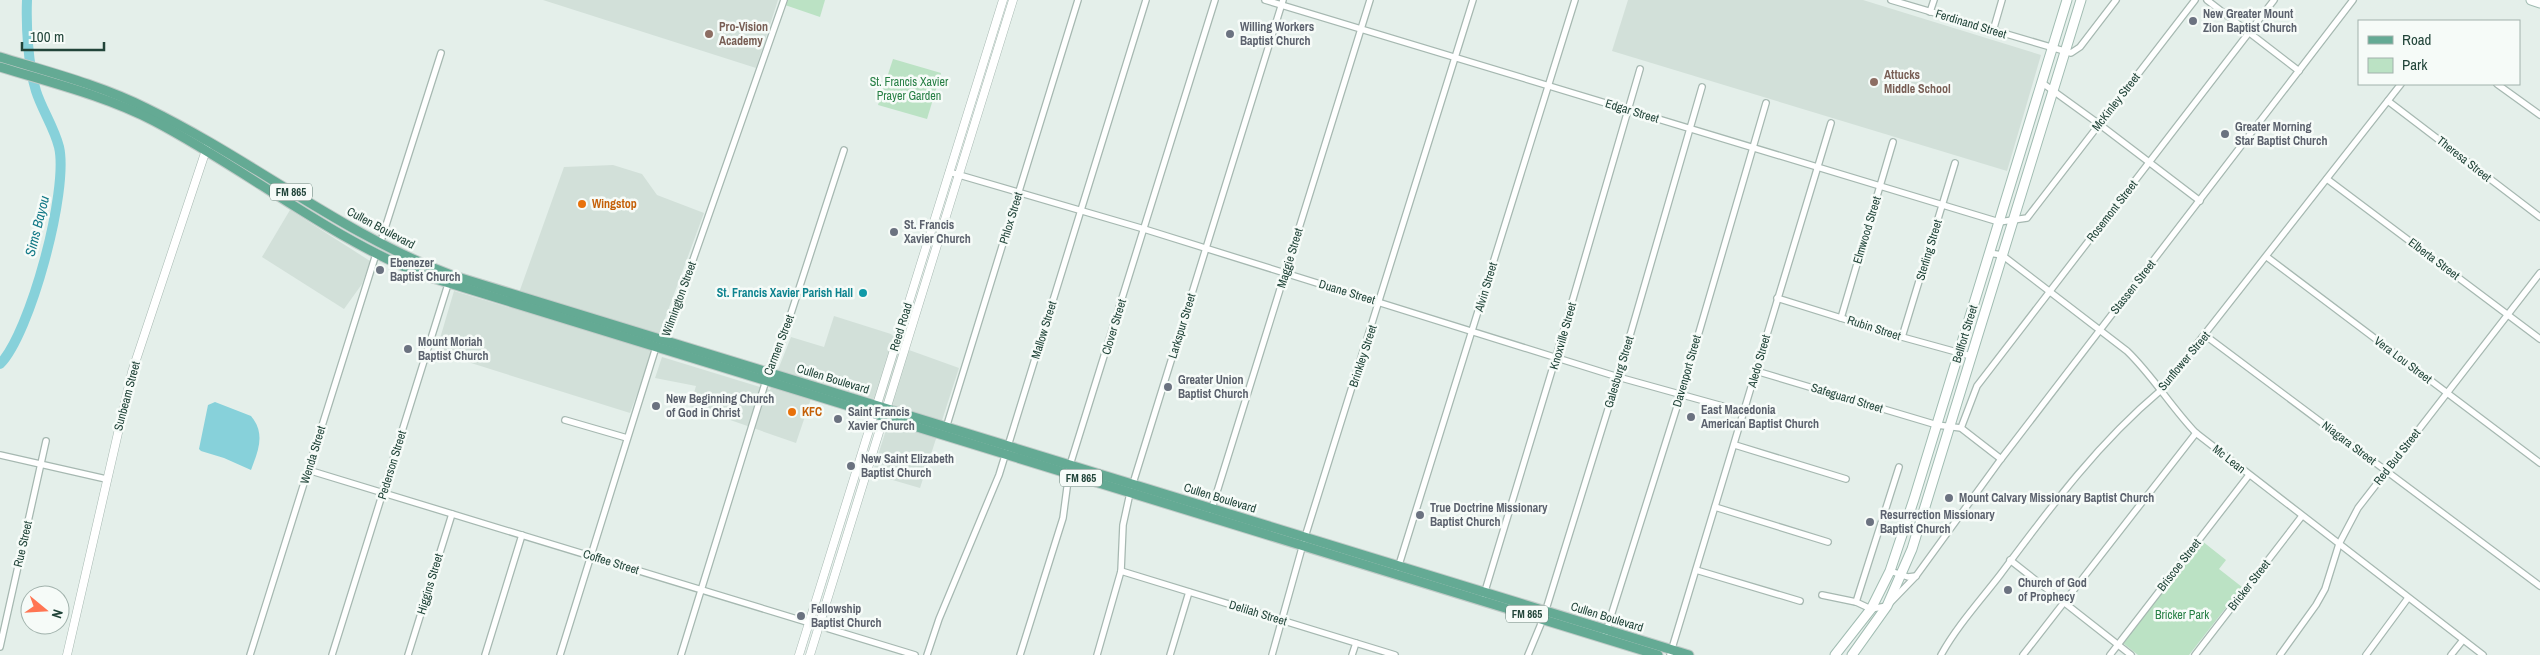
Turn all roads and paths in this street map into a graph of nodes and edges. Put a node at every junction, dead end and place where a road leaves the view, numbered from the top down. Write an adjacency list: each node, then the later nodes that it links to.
1 (784, 0): 104 (street, Wilmington Street)
2 (1003, 0): 28 (street, Reed Road)
3 (1013, 0): 29 (street, Reed Road)
4 (1078, 0): 68 (street, Phlox Street)
5 (1146, 0): 72 (street, Mallow Street)
6 (1215, 0): 77 (street, Clover Street)
7 (1265, 0): 22 (street, Edgar Street)
8 (1370, 0): 25 (street, Maggie Street)
9 (1473, 0): 34 (street, Brinkley Street)
10 (1575, 0): 41 (street, Alvin Street)
11 (1891, 0): 24 (street, Ferdinand Street)
12 (1934, 0): 24 (street)
13 (2002, 0): 26 (street)
14 (2067, 0): 30 (main road, Bellfort Street)
15 (2081, 0): 31 (main road, Bellfort Street)
16 (2116, 0): 31 (street)
17 (2195, 0): 52 (street, McKinley Street)
18 (2206, 0): 27 (street)
19 (2274, 0): 27 (street, Rosemont Street)
20 (2354, 0): 37 (street, Stassen Street)
21 (2531, 0): 23 (main road)
22 (1283, 3): 25 (street, Edgar Street); 81 (street, Larkspur Street)
23 (2540, 3)
24 (1930, 12): 26 (street, Ferdinand Street)
25 (1361, 28): 34 (street, Edgar Street); 86 (street, Maggie Street)
26 (1993, 31): 30 (street, Ferdinand Street)
27 (2249, 32): 37 (street); 60 (street, Rosemont Street)
28 (989, 44): 29 (street); 46 (street, Reed Road)
29 (998, 47): 48 (street, Reed Road)
30 (2052, 48): 31 (street, Ferdinand Street); 38 (main road, Bellfort Street)
31 (2065, 52): 44 (main road, Bellfort Street)
32 (442, 54): 78 (street)
33 (0, 57): 43 (main road, Cullen Boulevard / FM 865)
34 (1456, 57): 41 (street, Edgar Street); 92 (street, Brinkley Street)
35 (0, 67): 43 (main road, Cullen Boulevard / FM 865)
36 (1640, 69): 49 (street, Knoxville Street)
37 (2299, 71): 69 (street, Stassen Street)
38 (2041, 82): 44 (street); 58 (main road, Bellfort Street)
39 (2400, 85): 45 (street, Sunflower Street)
40 (2498, 85): 50 (street)
41 (1549, 86): 49 (street, Edgar Street); 100 (street, Alvin Street)
42 (1702, 87): 53 (street, Galesburg Street)
43 (87, 89): 55 (main road, Cullen Boulevard / FM 865)
44 (2053, 90): 52 (street); 59 (main road, Bellfort Street)
45 (2388, 101): 66 (street, Sunflower Street); 73 (street, Theresa Street)
46 (971, 102): 48 (street); 63 (street, Reed Road)
47 (1766, 103): 56 (street, Davenport Street)
48 (980, 105): 64 (street, Reed Road)
49 (1628, 110): 53 (street, Edgar Street); 108 (street, Knoxville Street)
50 (2540, 115)
51 (1830, 124): 62 (street, Aledo Street)
52 (2099, 124): 60 (street); 75 (street, McKinley Street)
53 (1690, 129): 56 (street, Edgar Street); 111 (street, Galesburg Street)
54 (1893, 142): 67 (street, Elmwood Street)
55 (207, 147): 65 (main road, Cullen Boulevard / FM 865); 138 (street, Sunbeam Street)
56 (1752, 148): 62 (street, Edgar Street); 115 (street, Davenport Street)
57 (844, 150): 110 (street, Carmen Street)
58 (2019, 156): 59 (main road); 76 (main road, Bellfort Street)
59 (2031, 159): 75 (main road, Bellfort Street)
60 (2149, 163): 69 (street); 89 (street, Rosemont Street)
61 (1955, 164): 70 (street, Sterling Street)
62 (1818, 168): 67 (street, Edgar Street); 91 (street, Aledo Street)
63 (949, 172): 64 (street, Duane Street); 79 (street, Reed Road)
64 (959, 173): 68 (street, Duane Street); 80 (street, Reed Road)
65 (258, 178): 71 (main road, Cullen Boulevard / FM 865); 74 (main road, Cullen Boulevard / FM 865)
66 (2327, 179): 85 (street, Sunflower Street); 94 (street, Elberta Street)
67 (1880, 186): 70 (street, Edgar Street); 95 (street, Elmwood Street)
68 (1019, 192): 72 (street, Duane Street); 122 (street, Phlox Street)
69 (2200, 201): 99 (street, Stassen Street)
70 (1942, 206): 76 (street, Edgar Street); 102 (street, Sterling Street)
71 (304, 211): 74 (main road); 83 (main road, Cullen Boulevard / FM 865)
72 (1081, 211): 77 (street, Duane Street); 126 (street, Mallow Street)
73 (2540, 216)
74 (336, 219): 78 (main road, Cullen Boulevard / FM 865)
75 (2014, 220): 76 (street); 84 (main road, Bellfort Street)
76 (1998, 222): 82 (main road, Bellfort Street)
77 (1144, 229): 81 (street, Duane Street); 135 (street, Clover Street)
78 (380, 245): 88 (main road, Cullen Boulevard / FM 865)
79 (926, 246): 80 (street); 97 (street, Reed Road)
80 (936, 248): 98 (street, Reed Road)
81 (1206, 249): 86 (street, Duane Street); 140 (street, Larkspur Street)
82 (1989, 253): 84 (street, Mc Lean); 106 (main road, Bellfort Street)
83 (376, 254): 88 (main road, Cullen Boulevard / FM 865); 134 (street, Wenda Street)
84 (2002, 255): 89 (street, Mc Lean); 107 (main road, Bellfort Street)
85 (2267, 258): 101 (street, Sunflower Street); 114 (street, Vera Lou Street)
86 (1286, 274): 92 (street, Duane Street); 147 (street, Maggie Street)
87 (2540, 274): 94 (street, Red Bud Street)
88 (450, 279): 90 (main road, Cullen Boulevard / FM 865); 93 (main road, Cullen Boulevard / FM 865); 141 (street, Pederson Street)
89 (2050, 292): 99 (street, Mc Lean); 121 (street, Rosemont Street)
90 (514, 294): 93 (main road); 96 (main road, Cullen Boulevard / FM 865)
91 (1777, 298): 95 (street, Rubin Street); 109 (street, Aledo Street)
92 (1380, 302): 100 (street, Duane Street); 151 (street, Brinkley Street)
93 (517, 304): 96 (main road, Cullen Boulevard / FM 865)
94 (2508, 315): 103 (street, Elberta Street); 114 (street, Red Bud Street)
95 (1841, 318): 102 (street, Rubin Street)
96 (581, 319): 104 (main road, Cullen Boulevard / FM 865); 105 (main road, Cullen Boulevard / FM 865)
97 (903, 321): 98 (street); 116 (street, Reed Road)
98 (912, 324): 116 (street, Reed Road)
99 (2100, 330): 113 (street, Mc Lean); 130 (street, Stassen Street)
100 (1473, 331): 108 (street, Duane Street); 157 (street, Alvin Street)
101 (2206, 336): 113 (street, Sunflower Street); 136 (street, Niagara Street)
102 (1902, 338): 106 (street, Rubin Street)
103 (2540, 339)
104 (666, 340): 105 (street, Wilmington Street); 110 (main road, Cullen Boulevard / FM 865)
105 (656, 348): 112 (main road, Cullen Boulevard / FM 865); 124 (street, Wilmington Street)
106 (1959, 353): 107 (street, Rubin Street); 119 (main road, Bellfort Street)
107 (1970, 356): 120 (main road, Bellfort Street)
108 (1556, 358): 111 (street, Duane Street); 166 (street, Knoxville Street)
109 (1756, 371): 117 (street, Aledo Street); 119 (street, Safeguard Street)
110 (768, 372): 112 (street, Carmen Street); 116 (main road, Cullen Boulevard / FM 865)
111 (1618, 377): 115 (street, Duane Street); 173 (street, Galesburg Street)
112 (766, 381): 116 (main road, Cullen Boulevard / FM 865); 163 (street, Carmen Street)
113 (2160, 390): 123 (street, Mc Lean); 155 (street, Sunflower Street)
114 (2447, 393): 131 (street, Vera Lou Street); 136 (street, Red Bud Street)
115 (1680, 394): 117 (street, Duane Street); 177 (street, Davenport Street)
116 (880, 411): 122 (main road, Cullen Boulevard / FM 865); 142 (street, Reed Road); 144 (street, Reed Road)
117 (1744, 412): 127 (street, Aledo Street)
118 (565, 420): 124 (street)
119 (1937, 426): 120 (street, Safeguard Street); 143 (main road, Bellfort Street)
120 (1950, 427): 121 (street, Safeguard Street); 145 (main road, Bellfort Street)
121 (1961, 428): 130 (street)
122 (945, 431): 126 (main road, Cullen Boulevard / FM 865); 129 (main road, Cullen Boulevard / FM 865)
123 (2196, 433): 137 (street, Mc Lean); 170 (street)
124 (627, 438): 154 (street, Wilmington Street)
125 (46, 442): 132 (street, Rue Street)
126 (1008, 445): 129 (street, Mallow Street); 135 (main road, Cullen Boulevard / FM 865)
127 (1734, 445): 139 (street); 146 (street, Aledo Street)
128 (0, 455): 132 (street)
129 (1005, 455): 135 (main road, Cullen Boulevard / FM 865); 193 (street, Mallow Street)
130 (2001, 459): 161 (street, Stassen Street)
131 (2540, 463)
132 (41, 464): 138 (street); 181 (street, Rue Street)
133 (1899, 467): 169 (street)
134 (308, 470): 141 (street, Coffee Street); 184 (street, Wenda Street)
135 (1069, 470): 140 (main road, Cullen Boulevard / FM 865); 194 (street, Clover Street)
136 (2386, 470): 153 (street, Red Bud Street); 162 (street, Niagara Street)
137 (2249, 475): 149 (street, Mc Lean); 180 (street, Briscoe Street)
138 (106, 479): 183 (street, Sunbeam Street)
139 (1846, 479)
140 (1132, 489): 147 (main road, Cullen Boulevard / FM 865); 156 (street, Larkspur Street)
141 (383, 493): 148 (street, Coffee Street); 185 (street, Pederson Street)
142 (848, 498): 144 (street); 175 (street, Reed Road)
143 (1914, 499): 145 (main road); 159 (main road, Bellfort Street)
144 (857, 501): 176 (street, Reed Road)
145 (1926, 502): 160 (main road, Bellfort Street)
146 (1715, 508): 152 (street); 158 (street, Aledo Street)
147 (1211, 512): 151 (main road, Cullen Boulevard / FM 865)
148 (452, 514): 150 (street, Coffee Street); 186 (street, Higgins Street)
149 (2302, 516): 153 (street, Mc Lean); 209 (street, Bricker Street)
150 (522, 535): 154 (street, Coffee Street); 187 (street)
151 (1304, 541): 157 (main road, Cullen Boulevard / FM 865); 174 (street, Brinkley Street)
152 (1828, 542)
153 (2339, 544): 167 (street, Mc Lean); 210 (street, Red Bud Street)
154 (591, 556): 163 (street, Coffee Street); 188 (street, Wilmington Street)
155 (2010, 560): 170 (street); 205 (street, Sunflower Street)
156 (1121, 570): 164 (street, Delilah Street); 195 (street, Larkspur Street)
157 (1398, 570): 166 (main road, Cullen Boulevard / FM 865)
158 (1696, 570): 168 (street); 182 (street, Aledo Street)
159 (1890, 571): 160 (street); 172 (main road, Bellfort Street)
160 (1901, 575): 161 (street); 171 (main road, Bellfort Street)
161 (1916, 576): 171 (street, Stassen Street)
162 (2540, 586)
163 (701, 589): 175 (street, Coffee Street); 189 (street, Carmen Street)
164 (1189, 592): 174 (street, Delilah Street); 196 (street)
165 (1822, 595): 169 (street)
166 (1483, 596): 173 (main road, Cullen Boulevard / FM 865)
167 (2408, 598): 178 (street, Mc Lean); 211 (street)
168 (1800, 601)
169 (1856, 602): 172 (street)
170 (2065, 603): 180 (street); 206 (street)
171 (1886, 606): 172 (street); 204 (main road, Bellfort Street)
172 (1871, 608): 203 (main road, Bellfort Street)
173 (1544, 615): 177 (main road, Cullen Boulevard / FM 865); 200 (street, Galesburg Street)
174 (1282, 620): 179 (street, Delilah Street); 197 (street, Brinkley Street)
175 (810, 622): 176 (street, Coffee Street); 190 (street, Reed Road)
176 (819, 625): 191 (street, Reed Road); 192 (street, Coffee Street)
177 (1605, 634): 182 (main road, Cullen Boulevard / FM 865); 201 (main road, Cullen Boulevard / FM 865)
178 (2463, 640): 212 (street); 213 (street, Mc Lean)
179 (1356, 643): 198 (street); 199 (street, Delilah Street)
180 (2118, 644): 207 (street, Briscoe Street); 208 (street)
181 (0, 648)
182 (1671, 652): 202 (main road, Cullen Boulevard / FM 865)
183 (67, 655)
184 (250, 655)
185 (332, 655)
186 (408, 655)
187 (484, 655)
188 (560, 655)
189 (681, 655)
190 (800, 655)
191 (810, 655)
192 (914, 655)
193 (927, 655)
194 (1020, 655)
195 (1097, 655)
196 (1170, 655)
197 (1272, 655)
198 (1352, 655)
199 (1395, 655)
200 (1528, 655)
201 (1658, 655)
202 (1688, 655)
203 (1835, 655)
204 (1852, 655)
205 (1941, 655)
206 (2023, 655)
207 (2110, 655)
208 (2131, 655)
209 (2195, 655)
210 (2280, 655)
211 (2366, 655)
212 (2451, 655)
213 (2483, 655)

